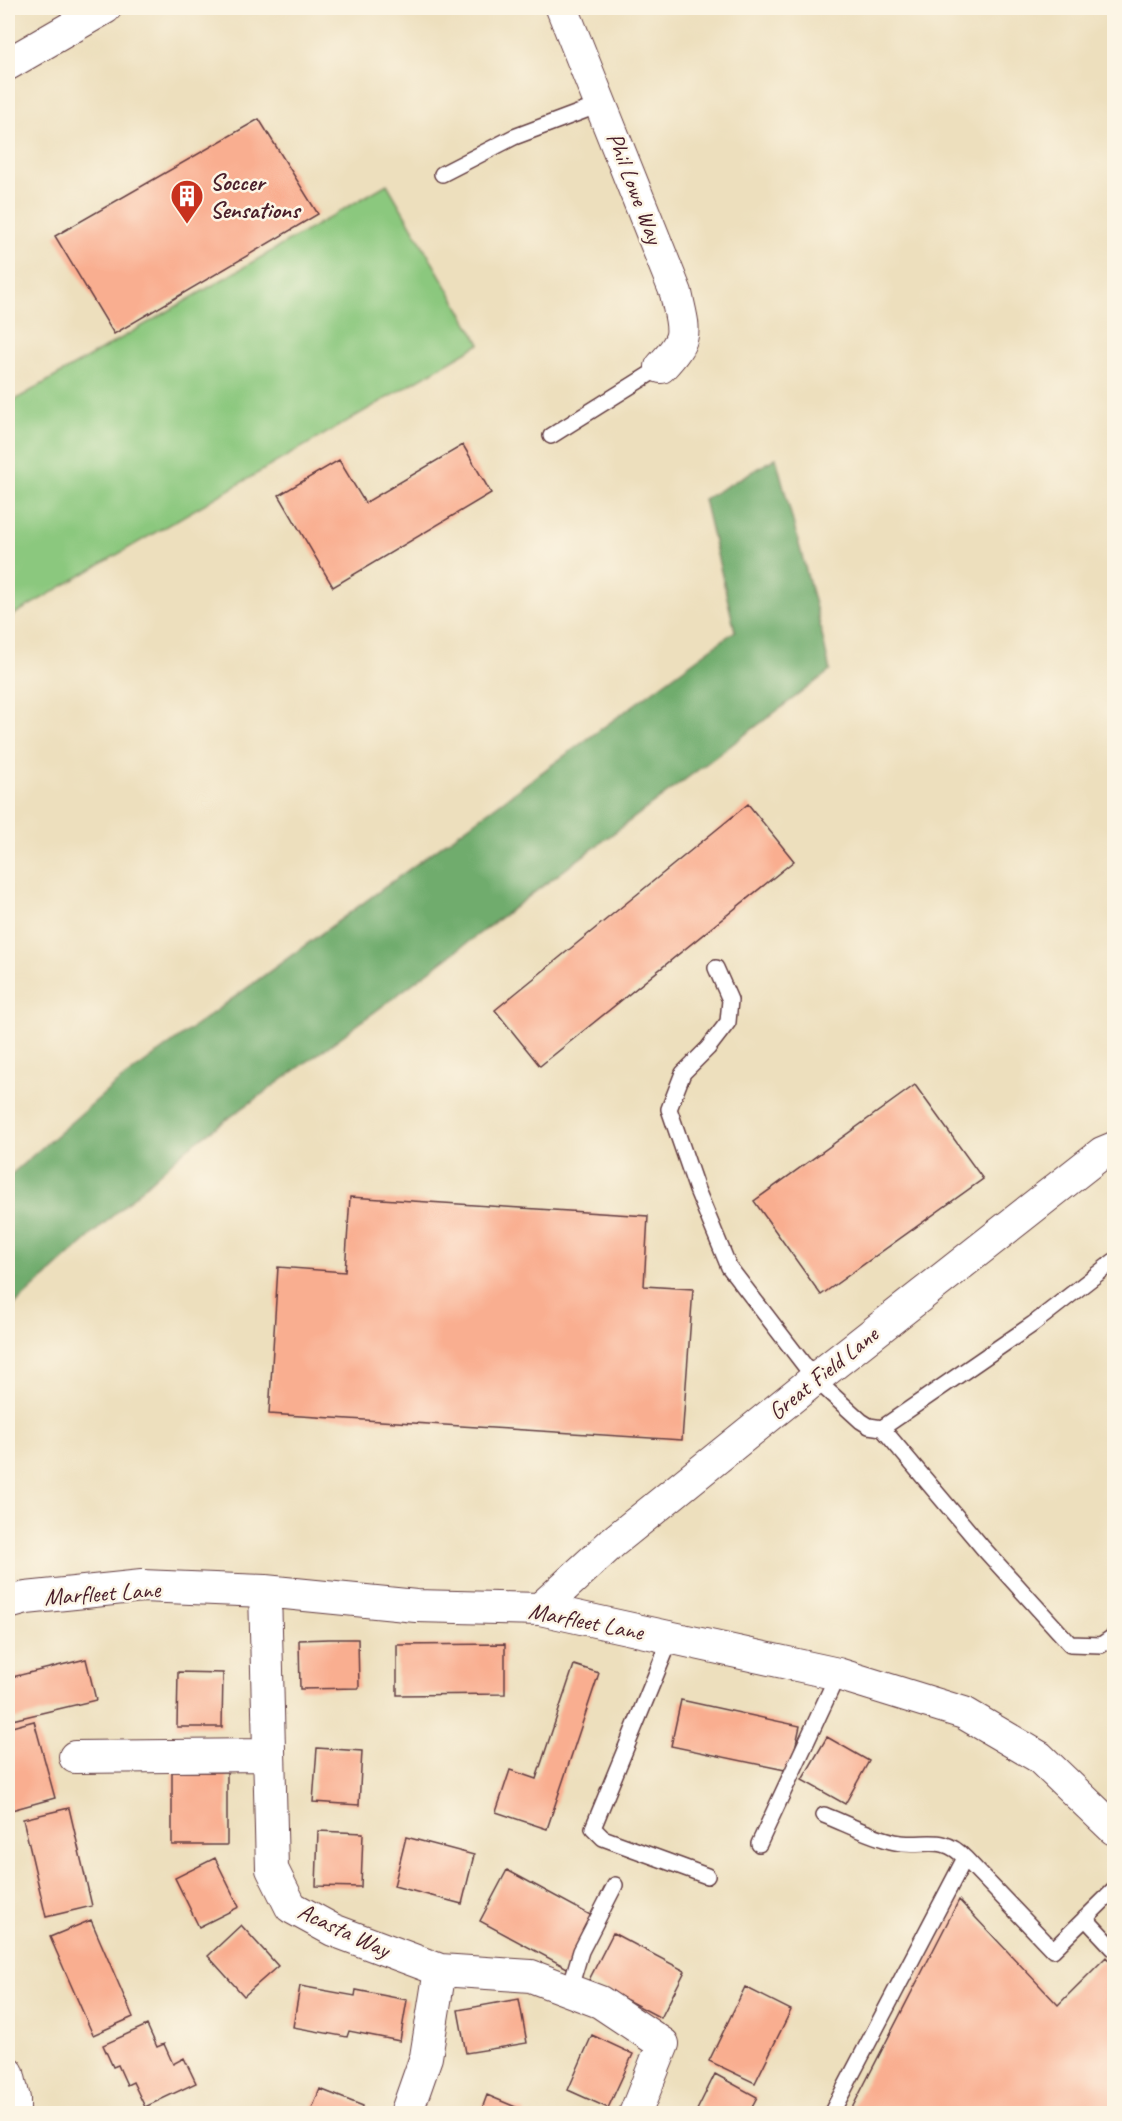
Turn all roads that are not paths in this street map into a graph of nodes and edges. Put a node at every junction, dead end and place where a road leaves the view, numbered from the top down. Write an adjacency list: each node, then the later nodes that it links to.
1 (105, 8): 3 (street)
2 (562, 8): 4 (street, Phil Lowe Way)
3 (8, 64)
4 (602, 104): 5 (lane); 6 (street, Phil Lowe Way)
5 (442, 174)
6 (661, 367): 7 (lane)
7 (551, 436)
8 (716, 968): 11 (lane)
9 (1114, 1148): 11 (street, Great Field Lane)
10 (1114, 1261): 12 (lane)
11 (815, 1378): 12 (lane); 15 (street, Great Field Lane)
12 (882, 1428): 16 (lane)
13 (265, 1591): 14 (street, Marfleet Lane); 15 (street, Marfleet Lane); 19 (street, Acasta Way)
14 (8, 1603)
15 (540, 1609): 17 (street, Marfleet Lane)
16 (1114, 1636)
17 (670, 1638): 18 (street, Marfleet Lane); 25 (lane)
18 (838, 1674): 22 (street, Marfleet Lane); 23 (lane)
19 (269, 1755): 20 (street); 30 (street, Acasta Way)
20 (75, 1757)
21 (824, 1815): 24 (lane)
22 (1114, 1829)
23 (759, 1844)
24 (965, 1858): 28 (lane); 36 (lane)
25 (707, 1876)
26 (615, 1885): 31 (lane)
27 (1114, 1890): 28 (lane)
28 (1085, 1918): 29 (lane)
29 (1114, 1949)
30 (440, 1970): 31 (street, Acasta Way); 34 (street)
31 (569, 1991): 35 (street, Acasta Way)
32 (8, 2073): 33 (street)
33 (14, 2114)
34 (406, 2114)
35 (635, 2114)
36 (831, 2114)

